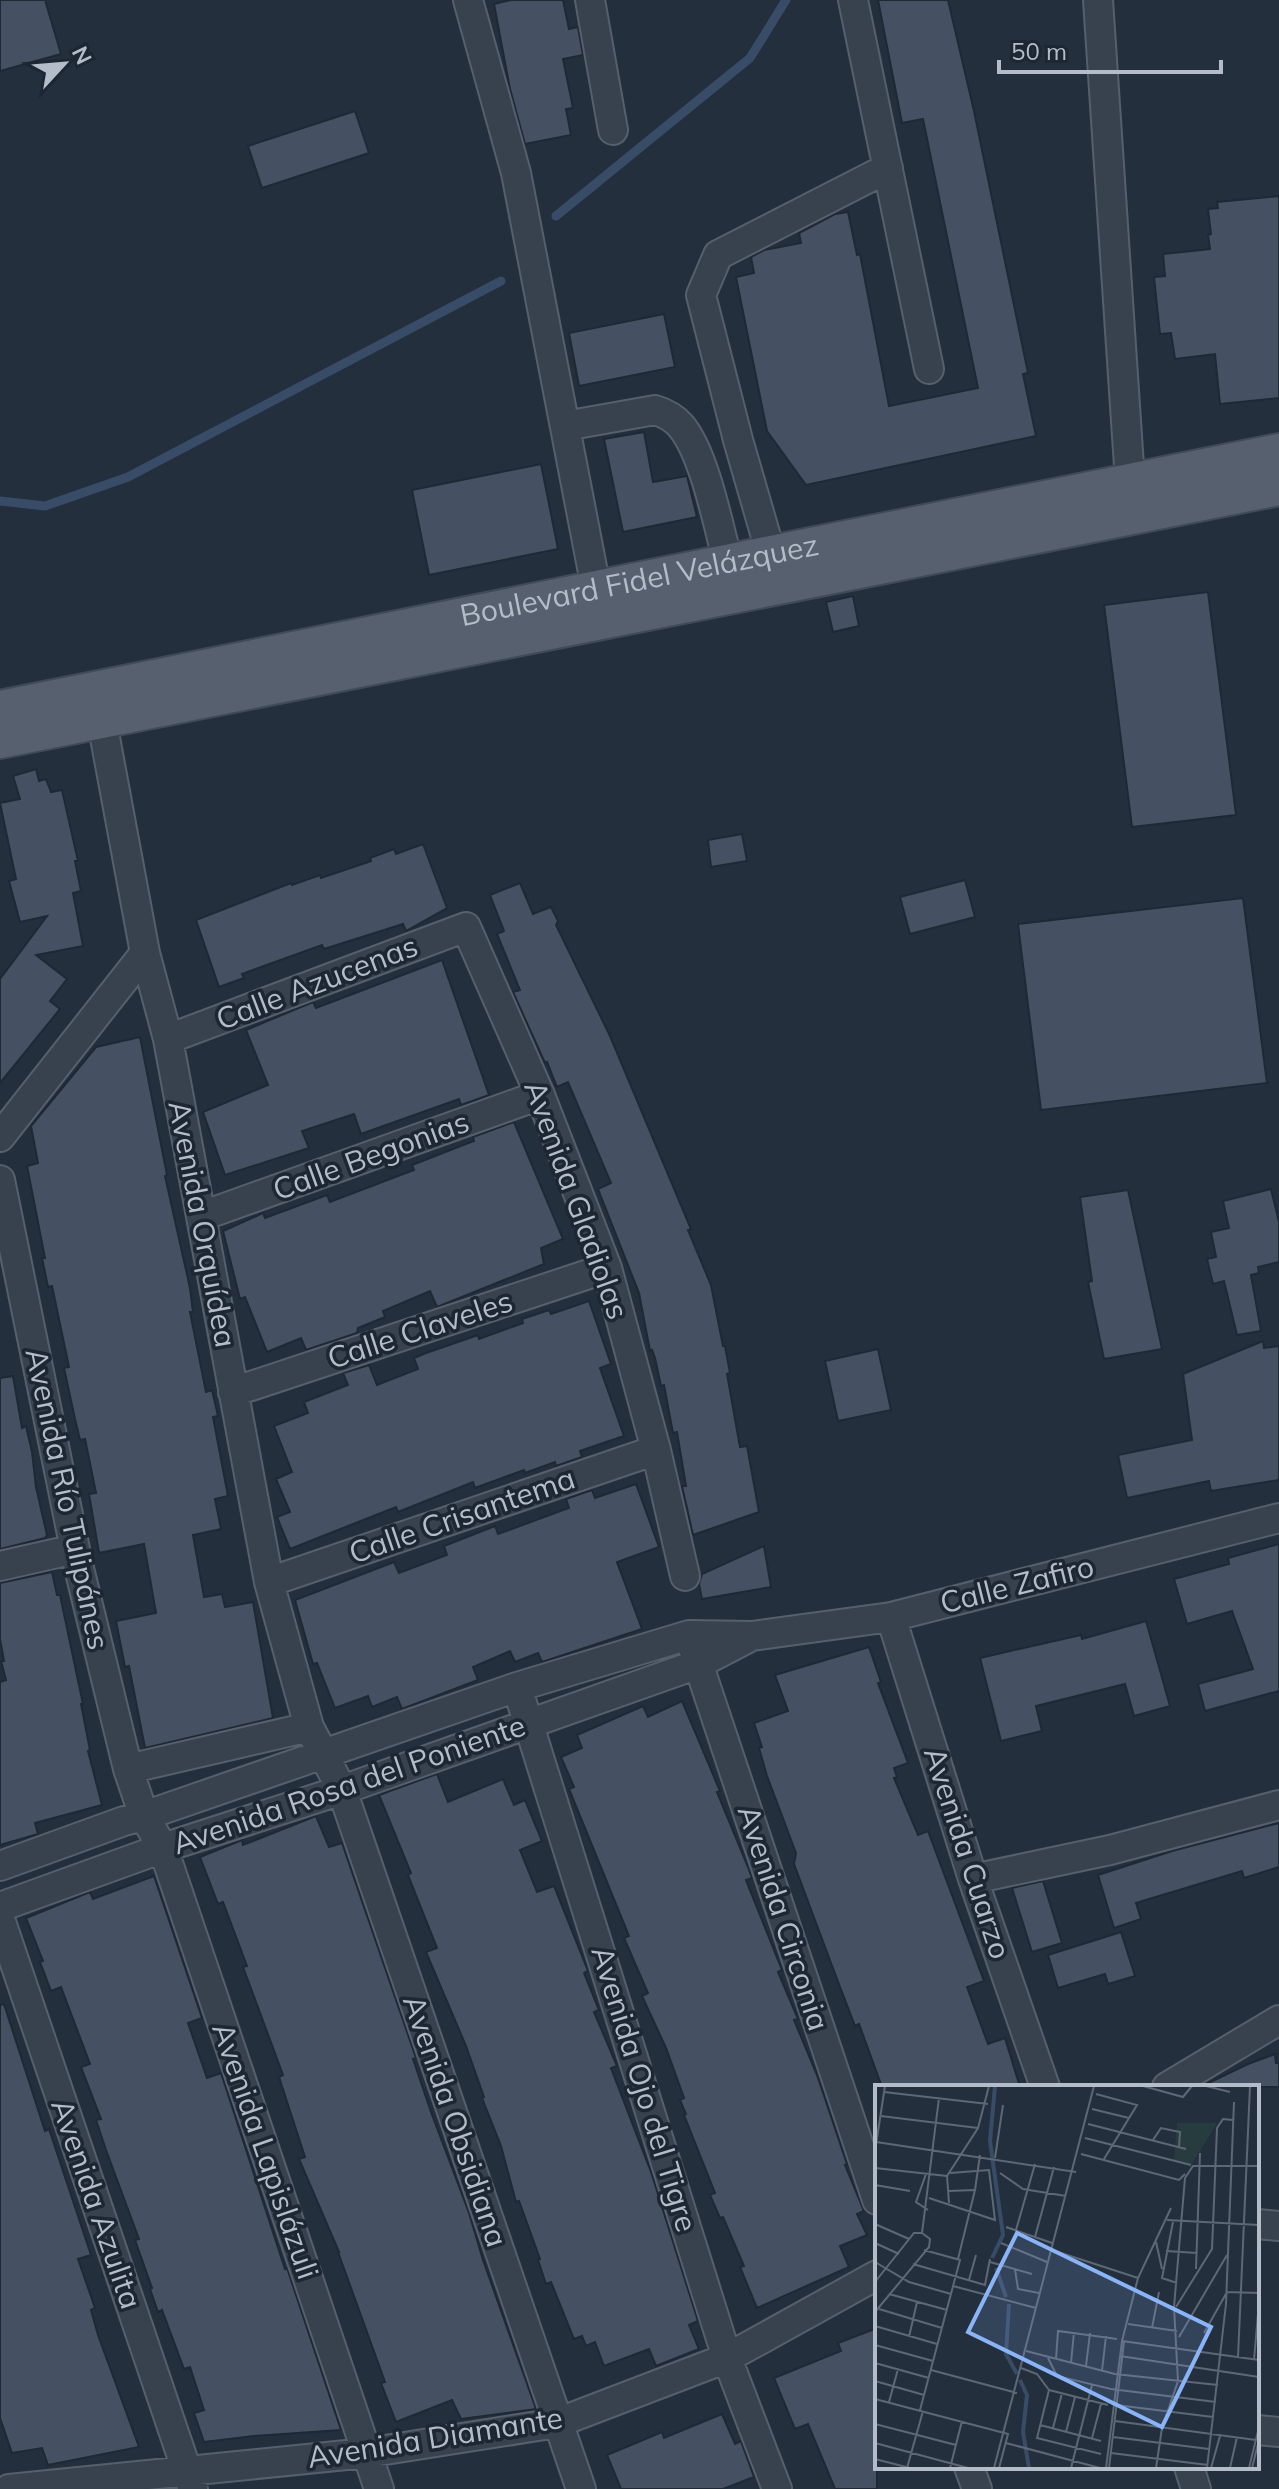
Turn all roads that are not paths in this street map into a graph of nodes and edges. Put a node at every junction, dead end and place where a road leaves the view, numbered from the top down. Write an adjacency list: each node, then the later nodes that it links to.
1 (468, 0): 8 (street)
2 (590, 0): 5 (street)
3 (853, 0): 6 (street)
4 (1098, 0): 10 (street)
5 (613, 130)
6 (888, 168): 7 (street); 12 (street)
7 (929, 369)
8 (565, 426): 14 (street); 15 (street)
9 (1279, 452): 10 (main road, Boulevard Fidel Velázquez)
10 (1130, 481): 13 (main road, Boulevard Fidel Velázquez)
11 (1278, 496): 13 (main road, Boulevard Fidel Velázquez)
12 (771, 554): 13 (main road, Boulevard Fidel Velázquez); 14 (main road, Boulevard Fidel Velázquez)
13 (837, 557): 16 (main road, Boulevard Fidel Velázquez)
14 (728, 562): 15 (main road, Boulevard Fidel Velázquez)
15 (596, 588): 16 (main road, Boulevard Fidel Velázquez)
16 (99, 705): 17 (main road, Boulevard Fidel Velázquez); 18 (main road, Boulevard Fidel Velázquez); 20 (street, Avenida Orquídea)
17 (0, 709)
18 (0, 740)
19 (466, 927): 21 (street, Calle Azucenas); 22 (street, Avenida Gladiolas)
20 (145, 953): 21 (street, Avenida Orquídea); 23 (street)
21 (168, 1039): 25 (street, Avenida Orquídea)
22 (540, 1095): 25 (street, Calle Begonias); 26 (street, Avenida Gladiolas)
23 (0, 1137)
24 (0, 1180): 30 (street, Avenida Río Tulipánes)
25 (202, 1216): 27 (street, Avenida Orquídea)
26 (607, 1268): 27 (street, Calle Claveles); 28 (street, Avenida Gladiolas)
27 (233, 1392): 33 (street, Avenida Orquídea)
28 (656, 1450): 32 (street, Avenida Gladiolas); 33 (street, Calle Crisantema)
29 (1279, 1518): 34 (street, Calle Zafiro)
30 (75, 1549): 31 (street); 42 (street, Avenida Río Tulipánes)
31 (0, 1566)
32 (685, 1576)
33 (269, 1582): 40 (street, Avenida Orquídea)
34 (891, 1617): 36 (street, Calle Zafiro); 48 (street, Avenida Cuarzo)
35 (689, 1635): 36 (street, Calle Zafiro); 37 (street, Avenida Circonia); 38 (street, Calle Zafiro)
36 (752, 1636): 37 (street, Calle Zafiro)
37 (698, 1664): 39 (street, Avenida Rosa del Poniente); 54 (street, Avenida Circonia)
38 (517, 1687): 39 (street, Avenida Ojo del Tigre); 41 (street, Calle Zafiro)
39 (529, 1723): 43 (street, Avenida Rosa del Poniente); 58 (street, Avenida Ojo del Tigre)
40 (309, 1727): 41 (street, Avenida Orquídea); 42 (street)
41 (325, 1754): 43 (street, Avenida Obsidiana); 45 (street, Calle Zafiro)
42 (128, 1769): 45 (street, Avenida Río Tulipánes)
43 (342, 1790): 46 (street, Avenida Rosa del Poniente); 59 (street, Avenida Obsidiana)
44 (1279, 1805): 48 (street)
45 (144, 1816): 46 (street, Avenida Lapislázuli); 47 (street, Calle Zafiro)
46 (163, 1848): 49 (street, Avenida Rosa del Poniente); 62 (street, Avenida Lapislázuli)
47 (0, 1866)
48 (973, 1879): 52 (street, Avenida Cuarzo)
49 (0, 1907)
50 (0, 1919): 65 (street, Avenida Azulita)
51 (1279, 2020): 53 (street)
52 (1044, 2085)
53 (1170, 2085)
54 (875, 2194)
55 (1259, 2224): 56 (street)
56 (1279, 2226)
57 (875, 2276): 58 (street, Avenida Diamante)
58 (727, 2358): 59 (street, Avenida Diamante); 69 (street, Avenida Ojo del Tigre)
59 (557, 2423): 62 (street, Avenida Diamante); 68 (street, Avenida Obsidiana)
60 (1259, 2430): 61 (street)
61 (1279, 2432)
62 (366, 2453): 65 (street, Avenida Diamante); 67 (street, Avenida Lapislázuli)
63 (970, 2469): 70 (street)
64 (1190, 2469): 71 (street)
65 (189, 2479): 66 (street, Avenida Diamante)
66 (9, 2489)
67 (379, 2489)
68 (581, 2489)
69 (777, 2489)
70 (977, 2489)
71 (1196, 2489)

